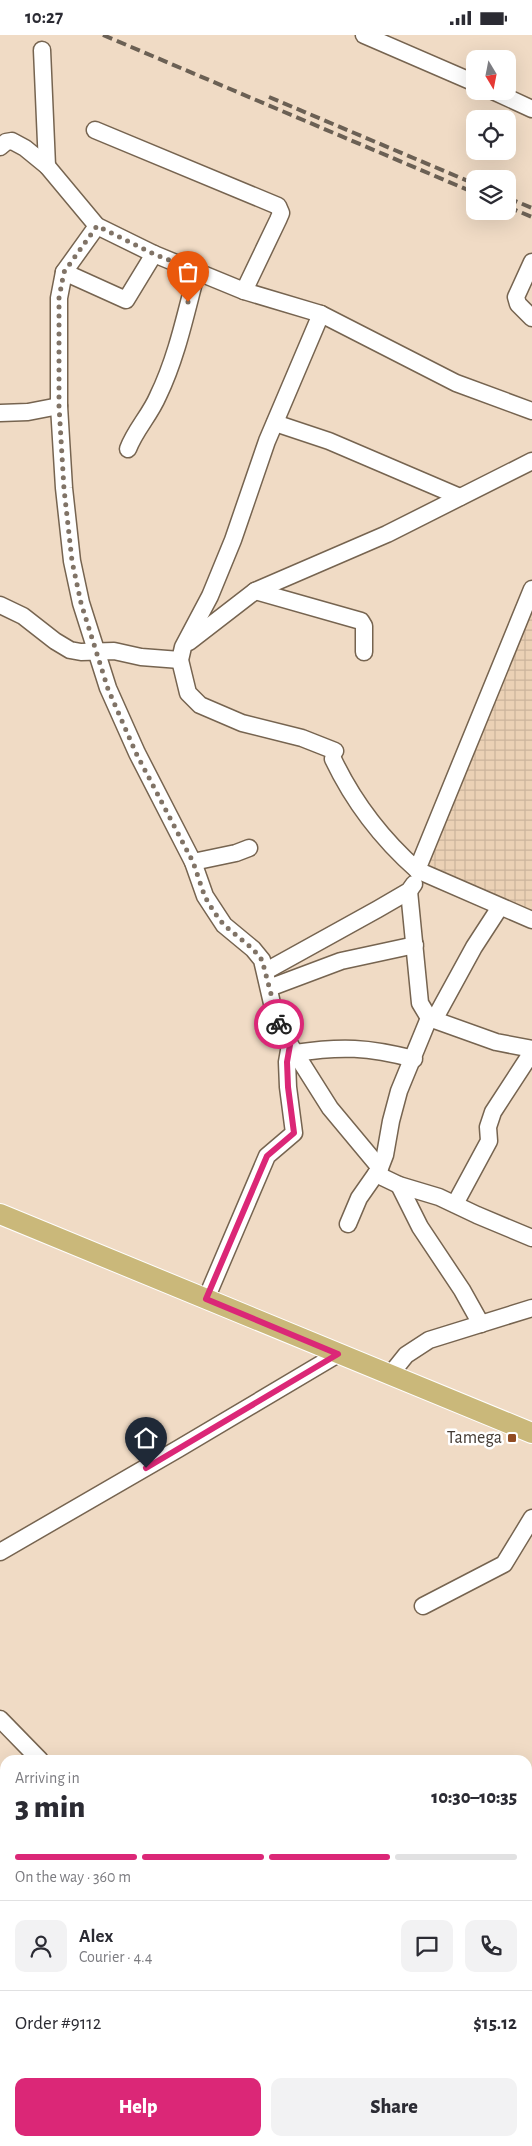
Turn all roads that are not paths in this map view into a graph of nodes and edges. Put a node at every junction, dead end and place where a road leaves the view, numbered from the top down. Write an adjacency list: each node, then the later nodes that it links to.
1 (364, 35): 3 (street)
2 (42, 50): 8 (street)
3 (466, 79)
4 (512, 100): 5 (street)
5 (532, 109)
6 (95, 130): 14 (street)
7 (0, 147): 8 (street)
8 (46, 166): 9 (street)
9 (97, 226): 10 (street); 13 (street)
10 (154, 254): 12 (street); 13 (street)
11 (532, 262): 16 (street)
12 (197, 271): 14 (street); 21 (street)
13 (64, 272): 17 (street)
14 (244, 291): 15 (street)
15 (321, 315): 18 (street); 20 (street)
16 (532, 318)
17 (59, 406): 19 (street); 27 (street)
18 (532, 411)
19 (0, 413)
20 (275, 423): 23 (street); 28 (street)
21 (128, 449)
22 (532, 461): 23 (street)
23 (460, 497): 25 (street)
24 (532, 589): 32 (street)
25 (255, 591): 28 (street); 29 (street)
26 (0, 605): 27 (street)
27 (95, 650): 28 (street); 31 (street)
28 (181, 653): 32 (street)
29 (364, 653)
30 (250, 847): 31 (street)
31 (193, 862): 37 (street)
32 (419, 872): 33 (street); 34 (street)
33 (409, 891): 36 (street); 37 (street)
34 (500, 907): 35 (street); 39 (street)
35 (532, 920)
36 (415, 945): 38 (street); 39 (street)
37 (266, 971): 38 (street)
38 (269, 989): 40 (street)
39 (432, 1019): 41 (street); 42 (street)
40 (292, 1049): 42 (street); 43 (street); 49 (street)
41 (532, 1050): 45 (street)
42 (414, 1059): 43 (street)
43 (378, 1171): 44 (street); 47 (street)
44 (399, 1185): 45 (street); 51 (street)
45 (455, 1204): 48 (street)
46 (0, 1214): 49 (main road)
47 (348, 1224)
48 (532, 1238)
49 (206, 1299): 52 (main road)
50 (532, 1308): 51 (street)
51 (481, 1324): 53 (street)
52 (338, 1354): 53 (main road); 56 (street)
53 (390, 1375): 54 (main road)
54 (532, 1433)
55 (532, 1519): 57 (street)
56 (0, 1552)
57 (423, 1606)
58 (0, 1719): 59 (street)
59 (35, 1755)

